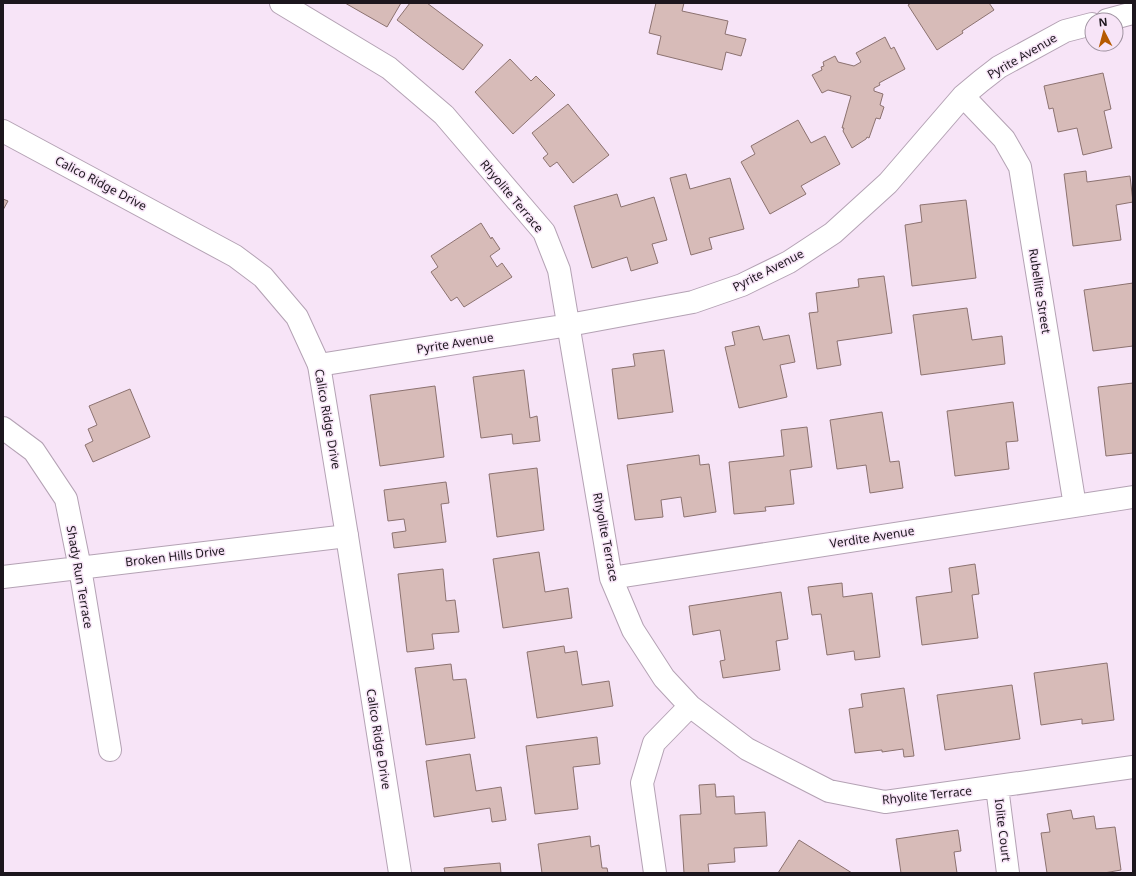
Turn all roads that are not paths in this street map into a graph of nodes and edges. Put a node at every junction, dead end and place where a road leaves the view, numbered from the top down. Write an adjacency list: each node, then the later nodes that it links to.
1 (281, 3): 5 (street, Rhyolite Terrace)
2 (1084, 26): 3 (street, Pyrite Avenue)
3 (963, 96): 5 (street, Pyrite Avenue); 9 (street, Rubellite Street)
4 (3, 131): 6 (street, Calico Ridge Drive)
5 (569, 325): 6 (street, Pyrite Avenue); 13 (street, Rhyolite Terrace)
6 (319, 364): 10 (street, Calico Ridge Drive)
7 (3, 428): 11 (street, Shady Run Terrace)
8 (1133, 497): 9 (street, Verdite Avenue)
9 (1075, 506): 13 (street, Verdite Avenue)
10 (347, 536): 11 (street, Broken Hills Drive); 18 (street, Calico Ridge Drive)
11 (80, 568): 12 (street, Broken Hills Drive); 15 (street, Shady Run Terrace)
12 (3, 577)
13 (612, 578): 14 (street, Rhyolite Terrace)
14 (690, 706): 17 (street, Rhyolite Terrace); 19 (street)
15 (110, 750)
16 (1133, 767): 17 (street, Rhyolite Terrace)
17 (997, 787): 20 (street, Iolite Court)
18 (400, 873)
19 (655, 873)
20 (1008, 873)

